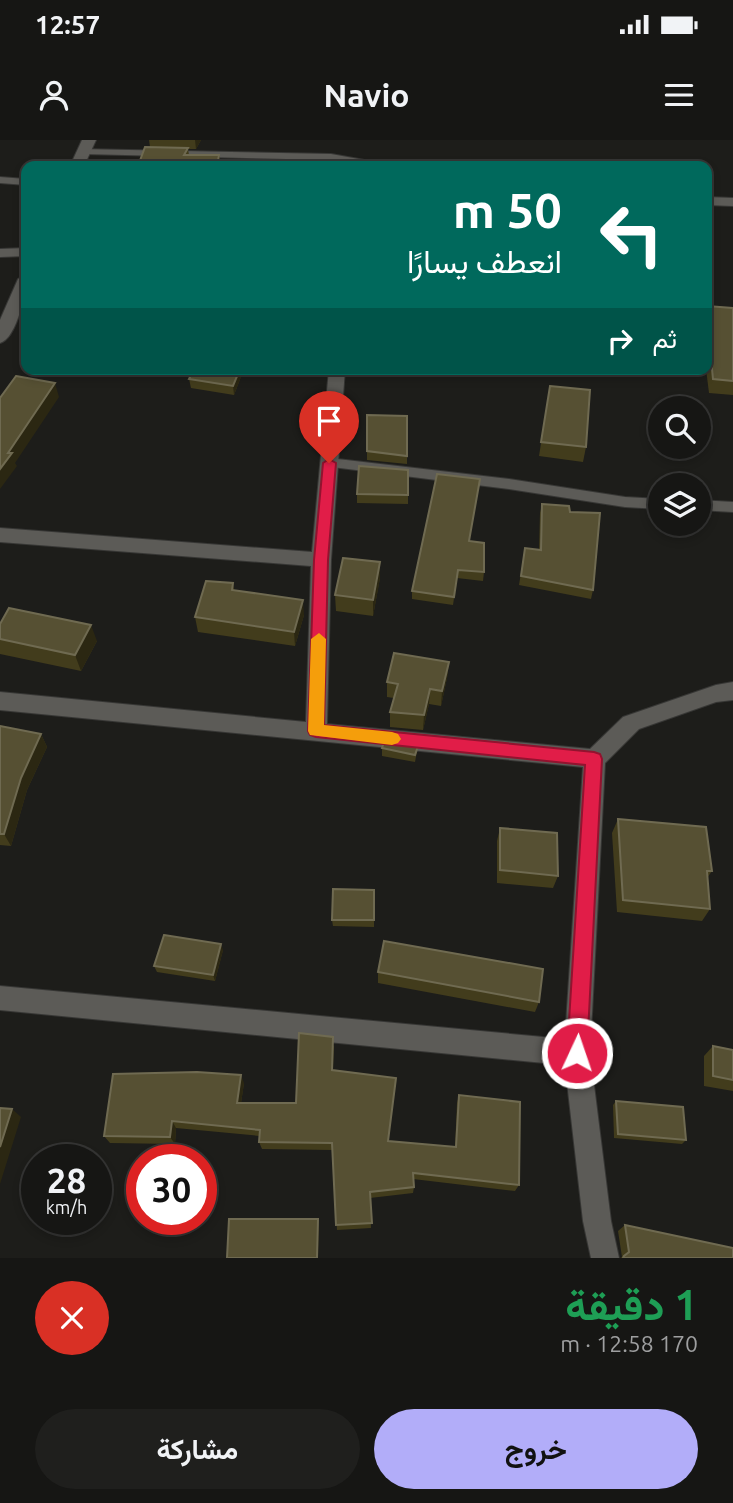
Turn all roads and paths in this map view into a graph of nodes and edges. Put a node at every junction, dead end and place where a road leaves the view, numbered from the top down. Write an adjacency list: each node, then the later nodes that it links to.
1 (87, 145): 2 (street); 3 (lane)
2 (79, 161)
3 (353, 161)
4 (0, 180): 5 (lane)
5 (21, 182)
6 (712, 201): 7 (street)
7 (733, 202)
8 (21, 252): 9 (street)
9 (0, 253)
10 (21, 290): 11 (street)
11 (0, 338)
12 (336, 375): 13 (street)
13 (329, 463): 14 (lane); 18 (street)
14 (648, 503)
15 (711, 506): 16 (lane)
16 (733, 507)
17 (0, 535): 18 (street)
18 (321, 560): 21 (street)
19 (733, 691): 22 (street)
20 (0, 701): 21 (street)
21 (316, 731): 22 (street)
22 (594, 759): 24 (street)
23 (0, 998): 24 (street)
24 (577, 1053): 25 (street)
25 (605, 1258)

